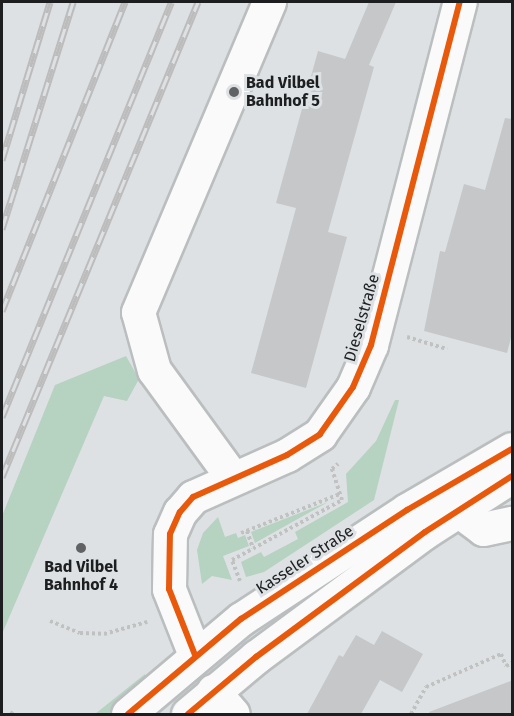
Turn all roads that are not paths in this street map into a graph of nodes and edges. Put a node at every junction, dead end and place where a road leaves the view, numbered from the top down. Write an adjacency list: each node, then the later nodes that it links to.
1 (269, 2): 5 (main road)
2 (460, 2): 5 (main road, Dieselstraße)
3 (513, 449): 8 (main road, Kasseler Straße)
4 (513, 476): 6 (main road)
5 (232, 477): 8 (main road, Dieselstraße)
6 (458, 510): 7 (main road); 9 (main road)
7 (513, 523)
8 (195, 655): 9 (main road, Dieselstraße); 10 (main road, Kasseler Straße)
9 (223, 703): 11 (main road)
10 (128, 714)
11 (188, 714)

